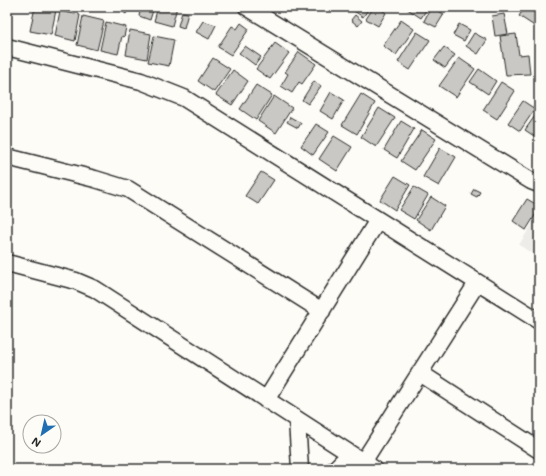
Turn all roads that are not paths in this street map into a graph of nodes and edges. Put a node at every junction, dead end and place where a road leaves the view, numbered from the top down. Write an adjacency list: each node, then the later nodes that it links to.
1 (247, 7): 4 (street)
2 (7, 47): 5 (street)
3 (7, 157): 8 (street)
4 (539, 184)
5 (378, 220): 7 (street); 8 (street)
6 (7, 263): 11 (street)
7 (477, 283): 9 (street); 10 (street)
8 (322, 311): 11 (street)
9 (539, 322)
10 (420, 373): 13 (street); 14 (street)
11 (266, 400): 12 (street)
12 (298, 420): 14 (street); 15 (street)
13 (539, 450)
14 (362, 462): 16 (street)
15 (300, 469)
16 (335, 469)

